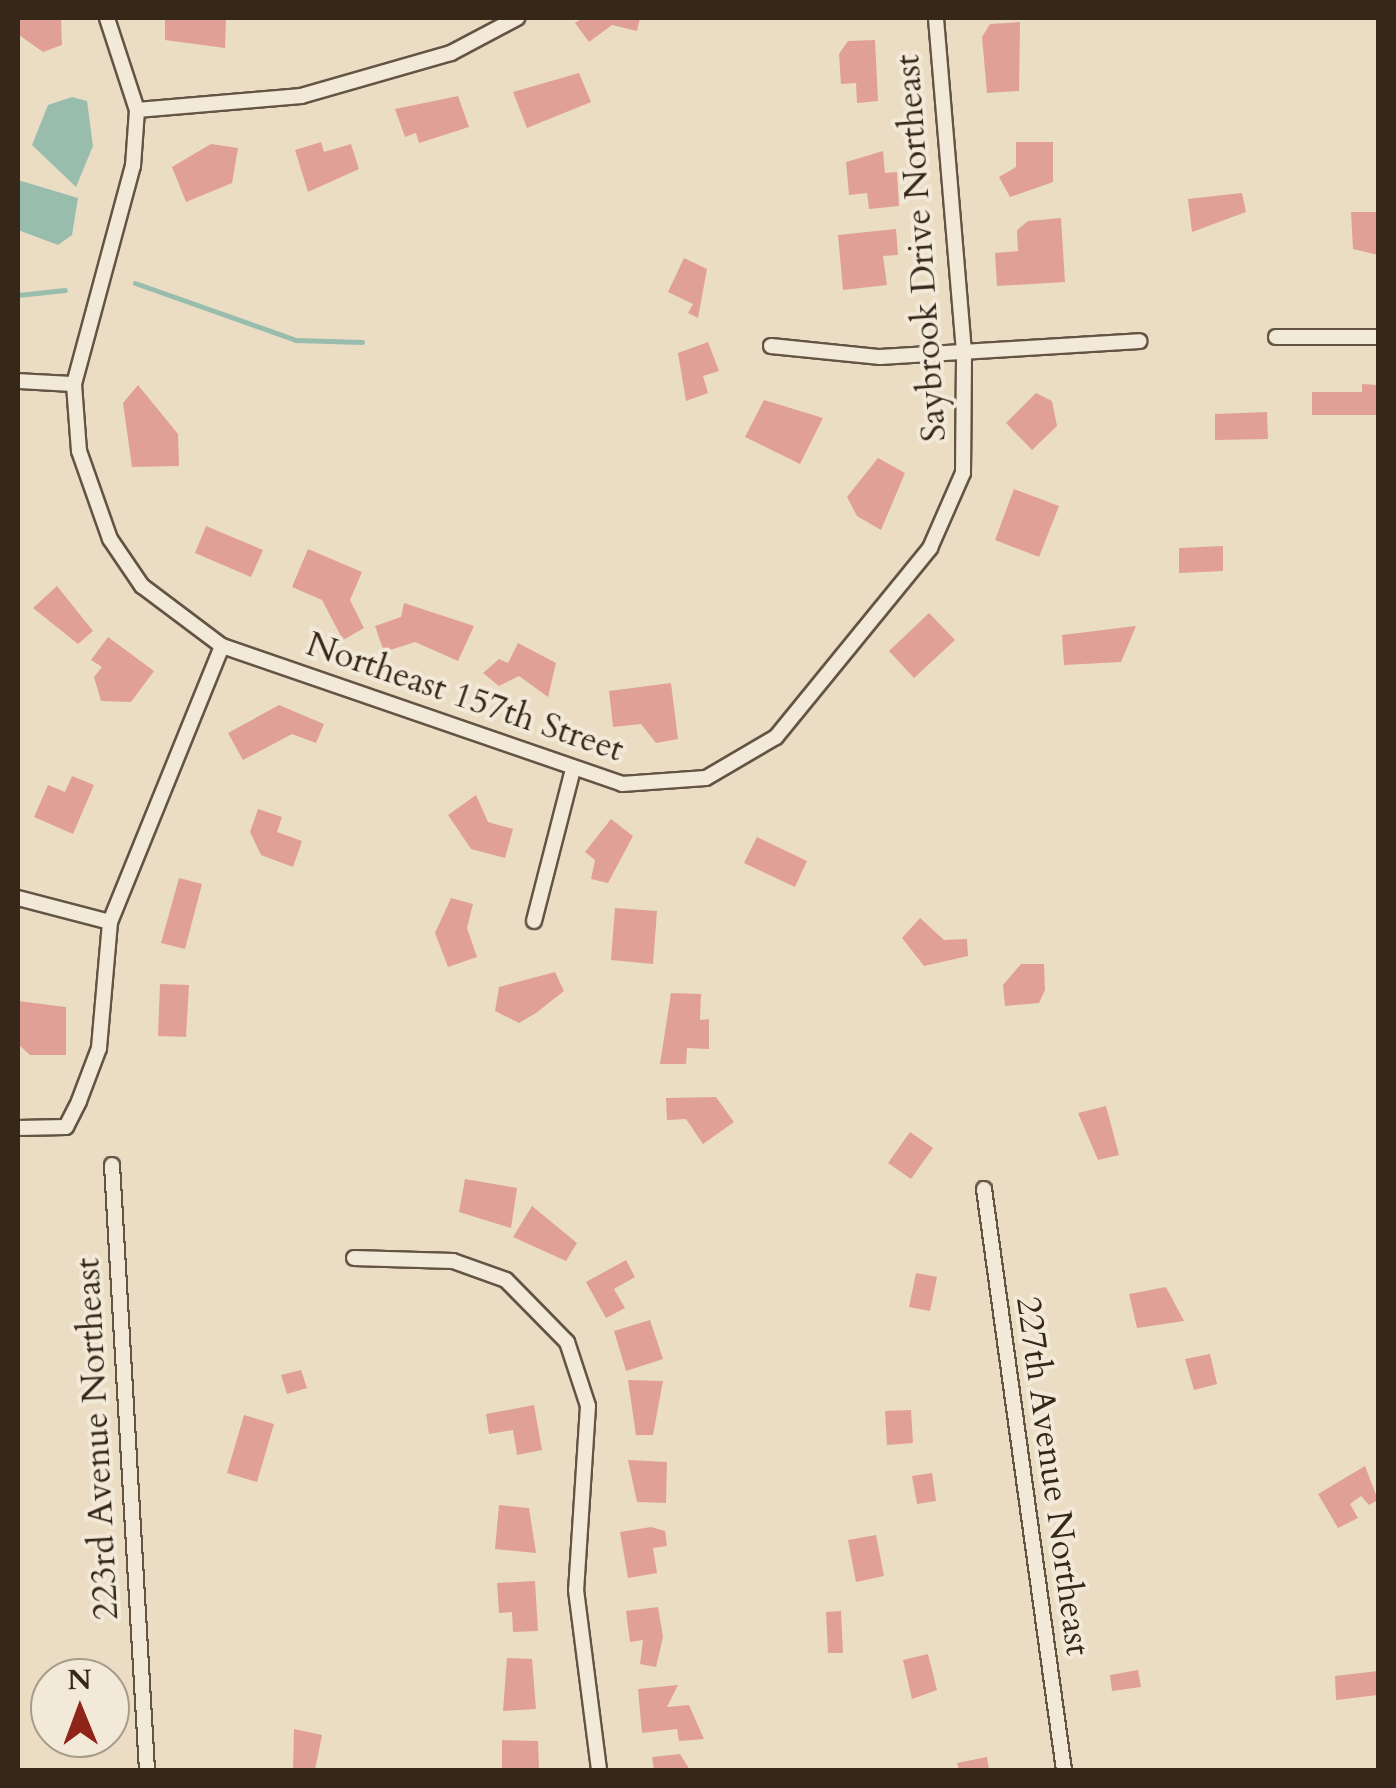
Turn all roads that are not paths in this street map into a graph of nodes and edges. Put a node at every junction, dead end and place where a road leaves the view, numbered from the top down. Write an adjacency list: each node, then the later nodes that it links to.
1 (107, 18): 4 (street)
2 (517, 18): 4 (street)
3 (936, 18): 9 (street, Saybrook Drive Northeast)
4 (136, 110): 11 (street)
5 (1378, 337): 6 (street)
6 (1276, 338)
7 (1140, 341): 9 (street)
8 (770, 346): 9 (street)
9 (964, 352): 13 (street, Saybrook Drive Northeast)
10 (18, 381): 11 (street)
11 (74, 384): 12 (street)
12 (222, 646): 14 (street, Northeast 157th Street); 17 (street)
13 (748, 761): 14 (street, Northeast 157th Street)
14 (573, 769): 16 (street)
15 (18, 898): 17 (street)
16 (534, 921)
17 (110, 922): 18 (street)
18 (18, 1128)
19 (112, 1164): 22 (street, 223rd Avenue Northeast)
20 (984, 1189): 24 (street, 227th Avenue Northeast)
21 (354, 1258): 23 (street)
22 (147, 1770)
23 (599, 1770)
24 (1064, 1770)

